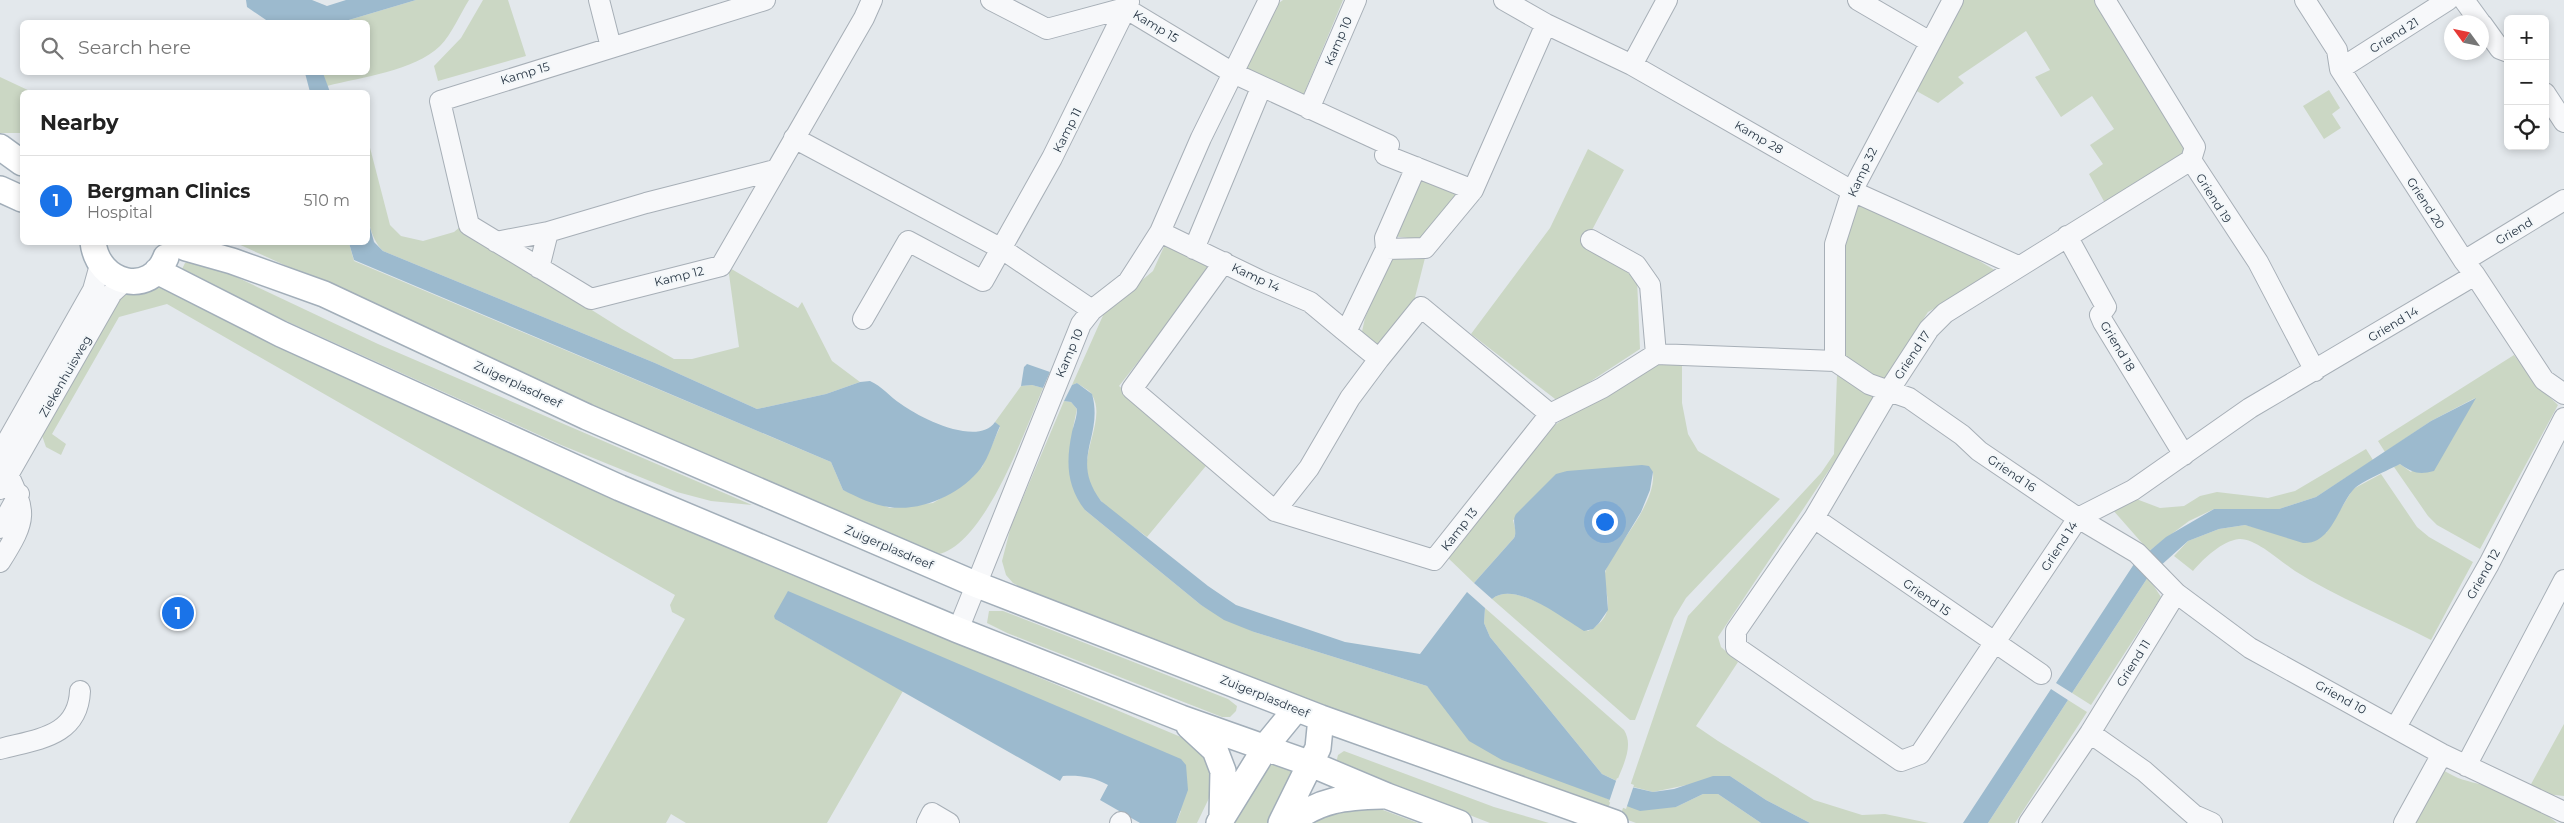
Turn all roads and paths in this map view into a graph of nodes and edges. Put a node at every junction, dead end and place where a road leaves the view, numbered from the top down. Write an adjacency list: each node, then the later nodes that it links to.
1 (599, 0): 21 (street)
2 (765, 0): 15 (street, Kamp 15)
3 (872, 0): 31 (street, Kamp 12)
4 (990, 0): 16 (street, Kamp 15)
5 (1269, 0): 25 (street, Kamp 10)
6 (1356, 0): 29 (street, Kamp 10)
7 (1504, 0): 18 (street, Kamp 28)
8 (1667, 0): 23 (street)
9 (1858, 0): 20 (street)
10 (1953, 0): 20 (street, Kamp 32)
11 (2105, 0): 33 (street, Griend 19)
12 (2305, 0): 24 (street, Griend 20)
13 (2448, 0): 24 (street, Griend 21)
14 (2464, 0): 17 (street)
15 (735, 3): 21 (street, Kamp 15)
16 (1128, 4): 25 (street, Kamp 15); 49 (street, Kamp 11)
17 (2475, 15)
18 (1546, 24): 23 (street, Kamp 28); 38 (street)
19 (2489, 34): 22 (street)
20 (1930, 42): 39 (street, Kamp 32)
21 (611, 47): 27 (street, Kamp 15)
22 (2504, 50)
23 (1632, 65): 39 (street, Kamp 28)
24 (2340, 69): 56 (street, Griend 20)
25 (1233, 73): 26 (street); 43 (street, Kamp 10)
26 (1261, 88): 29 (street); 50 (street)
27 (440, 100): 46 (street, Kamp 12)
28 (2549, 100): 30 (street)
29 (1309, 109): 35 (street)
30 (2564, 122)
31 (794, 138): 36 (street, Kamp 12); 49 (street)
32 (0, 148): 34 (main road)
33 (2191, 160): 44 (street, Griend 17); 65 (street, Griend 19)
34 (20, 162)
35 (1416, 167): 38 (street); 51 (street)
36 (775, 170): 42 (street); 55 (street, Kamp 12)
37 (0, 189): 40 (main road)
38 (1473, 190): 51 (street)
39 (1852, 191): 54 (street, Kamp 28); 64 (street, Kamp 32)
40 (20, 198)
41 (2564, 200): 56 (street, Griend)
42 (548, 232): 46 (street); 55 (street)
43 (1160, 232): 50 (street, Kamp 14); 59 (street, Kamp 10)
44 (2067, 236): 54 (street, Griend 17); 70 (street, Griend 18)
45 (1591, 240): 62 (street)
46 (496, 242): 55 (street, Kamp 12)
47 (167, 245): 57 (main road)
48 (180, 245): 79 (main road, Zuigerplasdreef)
49 (1002, 249): 59 (street); 60 (street, Kamp 11)
50 (1194, 249): 53 (street, Kamp 14)
51 (1386, 249): 61 (street)
52 (96, 254): 58 (main road); 71 (street, Ziekenhuisweg)
53 (1224, 262): 61 (street, Kamp 14); 72 (street, Kamp 13)
54 (2018, 266): 66 (street, Griend 17)
55 (539, 268)
56 (2469, 268): 65 (street, Griend 14); 67 (street, Griend 20)
57 (156, 271): 58 (main road); 81 (main road)
58 (125, 281): 71 (street, Ziekenhuisweg)
59 (1092, 310): 79 (street, Kamp 10)
60 (863, 319)
61 (1346, 332): 63 (street, Kamp 14)
62 (1656, 354): 64 (street); 68 (street, Kamp 13)
63 (1379, 359): 68 (street); 72 (street)
64 (1835, 361): 66 (street)
65 (2315, 370): 70 (street, Griend 14)
66 (1888, 392): 73 (street, Griend 17); 74 (street, Griend 16)
67 (2564, 394)
68 (1550, 414): 72 (street, Kamp 13)
69 (2564, 418): 89 (street, Griend 12)
70 (2184, 455): 74 (street, Griend 14)
71 (6, 469): 75 (street, Ziekenhuisweg); 77 (street)
72 (1275, 511)
73 (1814, 518): 82 (street, Griend 15); 83 (street, Griend 17)
74 (2078, 518): 76 (street, Griend 16); 82 (street, Griend 14)
75 (0, 528)
76 (2137, 553): 80 (street, Griend 10)
77 (0, 562)
78 (2564, 580): 95 (street)
79 (975, 584): 81 (street, Kamp 10); 86 (main road, Zuigerplasdreef)
80 (2176, 593): 89 (street, Griend 10); 90 (street, Griend 11)
81 (958, 630): 87 (main road)
82 (1994, 644): 83 (street, Griend 14); 84 (street, Griend 15)
83 (1736, 647)
84 (2040, 674)
85 (80, 691): 92 (street)
86 (1296, 709): 88 (main road, Zuigerplasdreef); 91 (main road)
87 (1181, 718): 91 (main road); 98 (main road)
88 (1320, 718): 94 (main road); 104 (main road, Zuigerplasdreef)
89 (2396, 727): 93 (street, Griend 10)
90 (2090, 733): 105 (street, Griend 11); 106 (street)
91 (1266, 748): 94 (main road); 98 (main road)
92 (0, 749)
93 (2442, 754): 95 (street, Griend 10); 107 (street)
94 (1311, 764): 96 (main road); 101 (main road)
95 (2466, 766): 97 (street, Griend 10)
96 (1387, 796): 102 (main road); 103 (main road)
97 (2564, 812)
98 (1220, 821)
99 (927, 823): 100 (street)
100 (949, 823)
101 (1281, 823)
102 (1290, 823)
103 (1459, 823)
104 (1615, 823)
105 (2029, 823)
106 (2212, 823)
107 (2404, 823)

